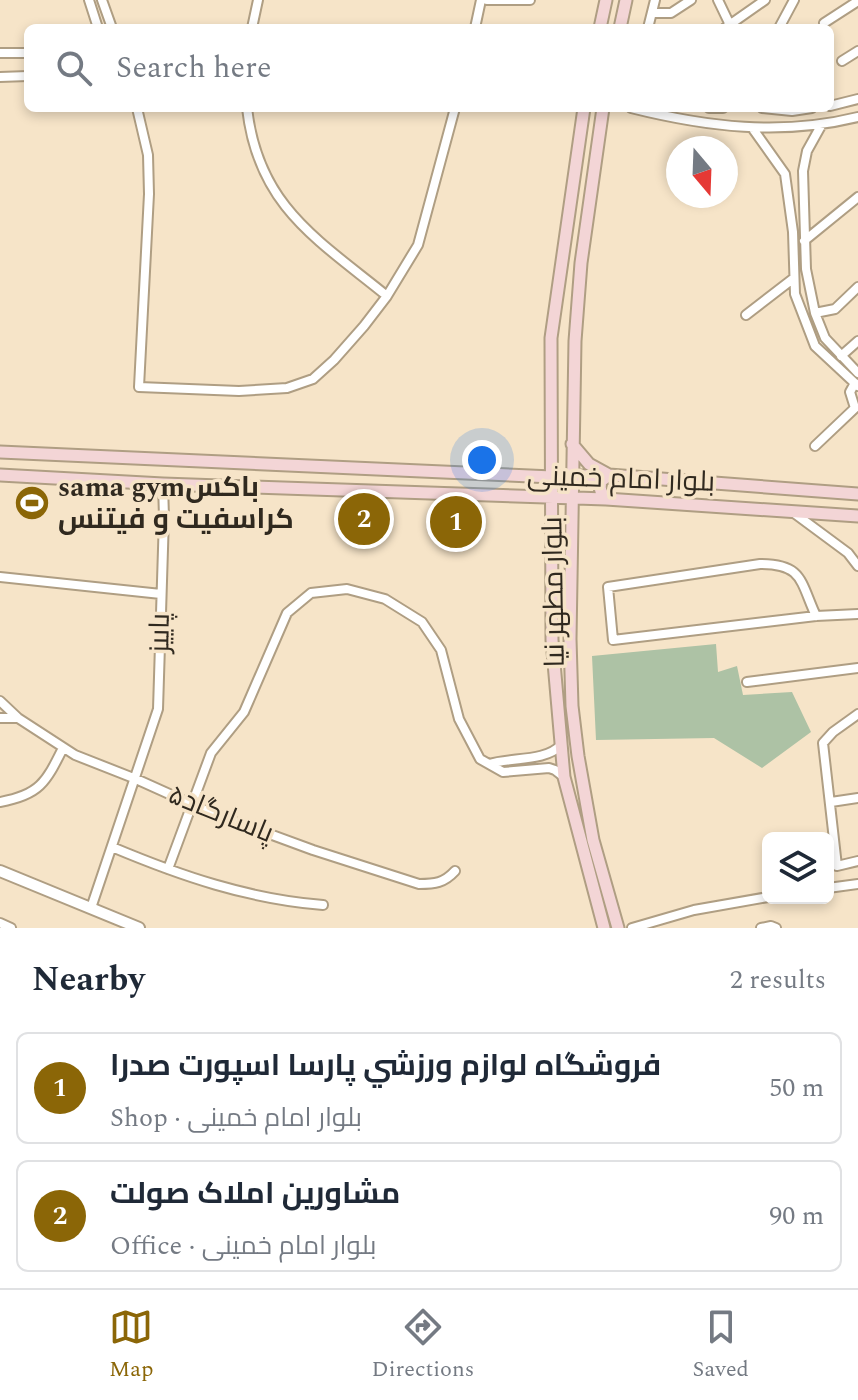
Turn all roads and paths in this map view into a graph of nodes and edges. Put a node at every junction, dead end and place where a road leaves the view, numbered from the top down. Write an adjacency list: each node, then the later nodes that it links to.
1 (89, 0): 16 (street)
2 (102, 0): 17 (street)
3 (258, 0): 18 (street)
4 (484, 0): 5 (street); 19 (street)
5 (530, 0)
6 (606, 0): 20 (main road)
7 (626, 0): 21 (main road)
8 (655, 0): 14 (street)
9 (691, 0): 14 (street)
10 (718, 0): 23 (street)
11 (765, 0): 24 (street)
12 (794, 0): 25 (street)
13 (858, 1): 15 (street)
14 (652, 13): 22 (street)
15 (824, 23)
16 (97, 24)
17 (111, 24)
18 (253, 24)
19 (476, 24)
20 (601, 24)
21 (621, 24)
22 (649, 24)
23 (727, 24)
24 (731, 24)
25 (781, 24)
26 (858, 51): 29 (street)
27 (0, 53): 28 (street)
28 (24, 53)
29 (842, 61)
30 (24, 76): 31 (street)
31 (0, 77)
32 (858, 99): 33 (street)
33 (834, 105)
34 (138, 112): 49 (street)
35 (247, 112): 49 (street)
36 (454, 112): 49 (street)
37 (583, 112): 63 (main road, بلوار مطهر نیا)
38 (602, 112): 56 (main road, بلوار مطهر نیا)
39 (647, 112): 42 (street)
40 (858, 117): 41 (street)
41 (822, 124): 42 (street); 43 (street)
42 (753, 129): 44 (street)
43 (803, 171): 44 (street); 46 (street)
44 (785, 174): 47 (street)
45 (858, 197): 46 (street)
46 (804, 241): 50 (street)
47 (794, 278): 51 (street); 55 (street)
48 (858, 287): 50 (street)
49 (387, 296)
50 (815, 313): 53 (street)
51 (746, 315)
52 (858, 341): 53 (street)
53 (841, 356): 54 (street)
54 (858, 373)
55 (856, 384): 57 (street)
56 (572, 444): 61 (main road); 62 (main road, بلوار مطهر نیا)
57 (815, 446)
58 (0, 452): 60 (main road, بلوار امام خمینی)
59 (0, 475): 64 (main road, بلوار امام خمینی)
60 (522, 475): 63 (main road, بلوار امام خمینی); 66 (main road)
61 (609, 475): 62 (main road, بلوار امام خمینی); 65 (main road, بلوار امام خمینی); 68 (main road)
62 (571, 476): 63 (main road, بلوار امام خمینی); 69 (main road, بلوار مطهر نیا)
63 (552, 477): 67 (main road, بلوار مطهر نیا)
64 (163, 484): 66 (main road, بلوار امام خمینی); 76 (street, پاییز)
65 (858, 494)
66 (520, 498): 67 (main road, بلوار امام خمینی)
67 (552, 499): 69 (main road, بلوار امام خمینی); 85 (main road, بلوار مطهر نیا)
68 (606, 499): 69 (main road, بلوار امام خمینی); 70 (main road, بلوار امام خمینی)
69 (572, 500): 87 (main road, بلوار مطهر نیا)
70 (793, 513): 71 (main road, بلوار امام خمینی); 73 (street)
71 (858, 516)
72 (858, 548): 73 (street)
73 (848, 553): 74 (street)
74 (858, 566)
75 (0, 577): 76 (street)
76 (161, 594): 91 (street, پاییز)
77 (858, 614): 78 (street)
78 (816, 616): 78 (street)
79 (858, 668): 80 (street)
80 (747, 682)
81 (0, 701): 84 (street, پاسارگاد۵)
82 (858, 714): 94 (street)
83 (0, 718): 84 (street)
84 (18, 718): 86 (street, پاسارگاد۵)
85 (561, 745): 88 (main road, بلوار مطهر نیا); 89 (street)
86 (63, 748): 91 (street, پاسارگاد۵); 93 (street)
87 (578, 756): 88 (main road); 111 (main road, بلوار مطهر نیا)
88 (561, 760): 90 (main road, بلوار مطهر نیا)
89 (489, 764): 90 (street); 95 (street)
90 (564, 777): 110 (main road, بلوار مطهر نیا)
91 (136, 779): 95 (street, پاسارگاد۵); 96 (street, پاییز)
92 (858, 798): 94 (street)
93 (0, 802)
94 (831, 802): 97 (street)
95 (192, 804): 98 (street); 100 (street, پاسارگاد۵)
96 (112, 847): 98 (street); 105 (street, پاییز)
97 (858, 861)
98 (168, 869): 104 (street)
99 (0, 871): 105 (street)
100 (455, 871)
101 (858, 884): 102 (street)
102 (834, 887)
103 (762, 898): 107 (street)
104 (323, 905)
105 (91, 908): 109 (street)
106 (0, 923): 108 (street)
107 (654, 925): 112 (street)
108 (11, 928)
109 (139, 928)
110 (604, 928)
111 (618, 928)
112 (632, 928)
113 (761, 928): 114 (street)
114 (776, 928)

